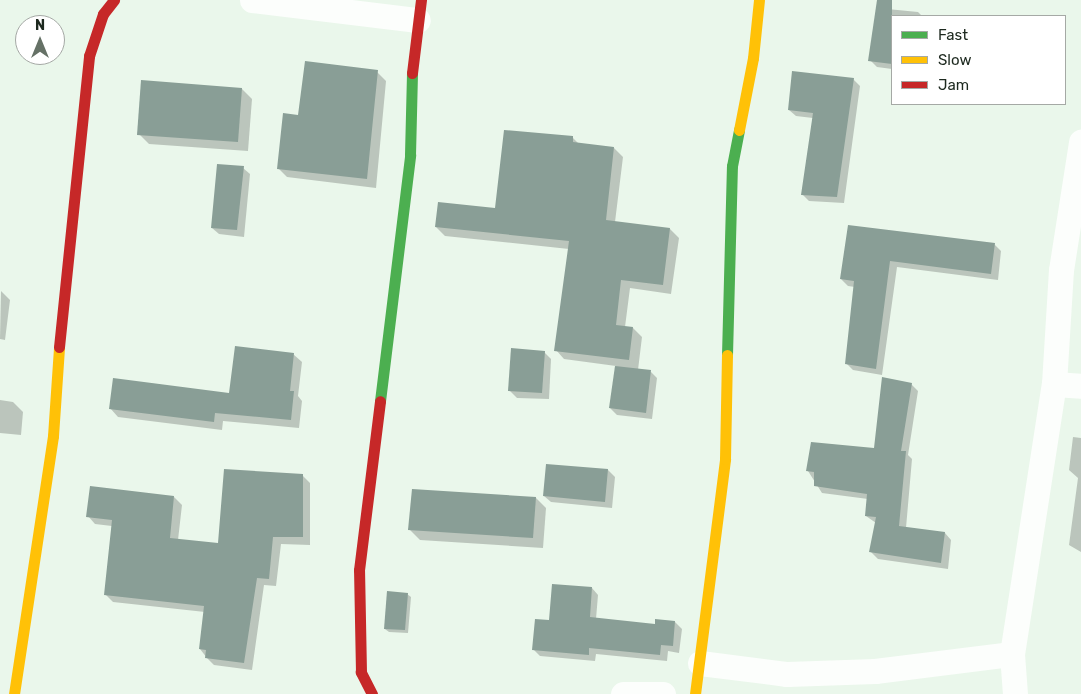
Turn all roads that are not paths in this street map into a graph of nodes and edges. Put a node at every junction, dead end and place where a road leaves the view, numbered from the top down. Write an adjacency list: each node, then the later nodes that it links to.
1 (114, 0): 10 (street)
2 (252, 0): 4 (street)
3 (759, 0): 9 (street)
4 (419, 10): 11 (street)
5 (1081, 142): 6 (street)
6 (1054, 384): 7 (street); 8 (street)
7 (1081, 386)
8 (1012, 654): 9 (street); 15 (street)
9 (700, 663): 14 (street)
10 (14, 694)
11 (372, 694)
12 (623, 694): 13 (street)
13 (664, 694)
14 (695, 694)
15 (1015, 694)

